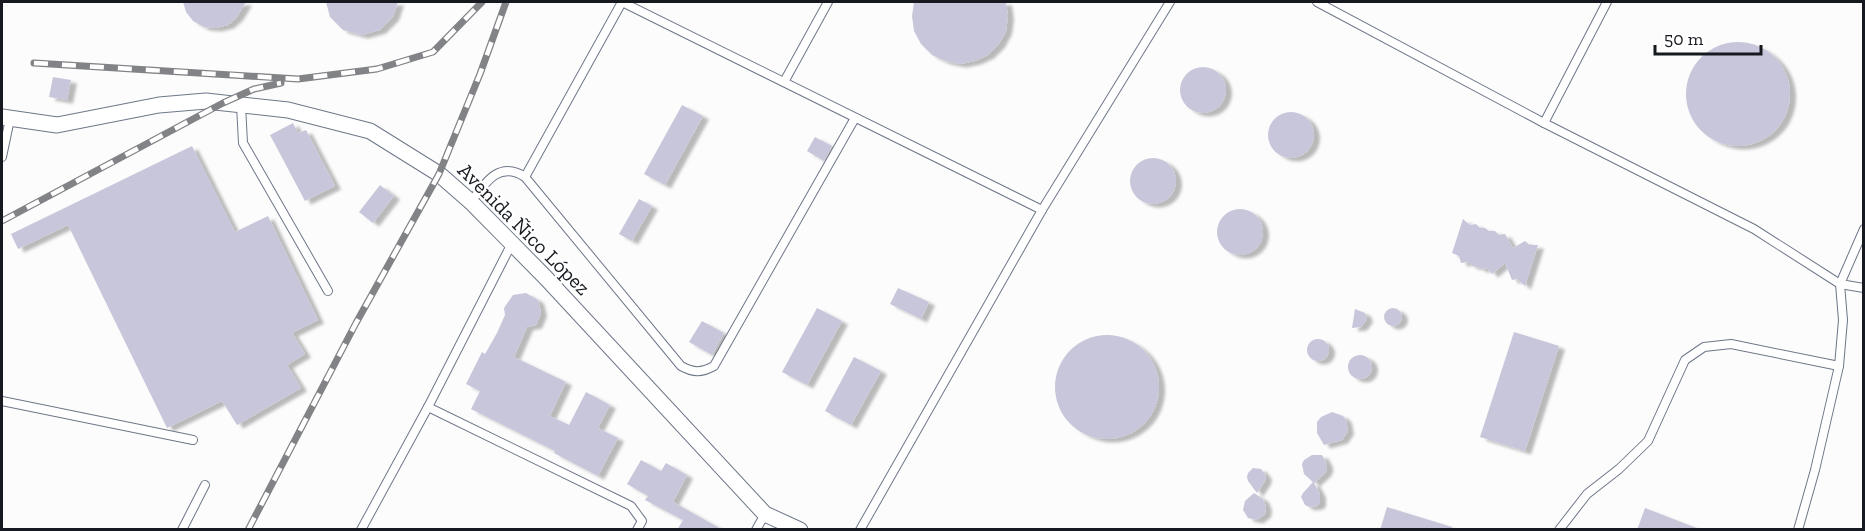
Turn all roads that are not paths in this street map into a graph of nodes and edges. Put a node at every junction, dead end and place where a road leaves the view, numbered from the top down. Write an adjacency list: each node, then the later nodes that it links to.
1 (622, 2): 6 (lane); 12 (lane)
2 (828, 2): 6 (lane)
3 (1170, 2): 14 (lane)
4 (1317, 2): 10 (lane)
5 (1607, 2): 10 (lane)
6 (784, 82): 9 (lane)
7 (241, 105): 8 (street, Avenida Ñico López); 13 (street, Avenida Ñico López); 19 (lane)
8 (6, 118): 11 (lane)
9 (855, 118): 12 (lane); 14 (lane)
10 (1544, 123): 17 (lane)
11 (2, 157)
12 (525, 177): 13 (lane)
13 (471, 202): 16 (street, Avenida Ñico López)
14 (1042, 210): 31 (lane)
15 (1863, 230): 17 (lane)
16 (512, 244): 22 (lane); 25 (street, Avenida Ñico López)
17 (1840, 284): 18 (lane); 20 (lane)
18 (1863, 288)
19 (328, 291)
20 (1839, 366): 32 (lane); 33 (lane)
21 (2, 400): 23 (lane)
22 (428, 407): 27 (lane); 28 (lane)
23 (193, 440)
24 (205, 485): 26 (lane)
25 (765, 514): 29 (lane); 30 (street, Avenida Ñico López)
26 (182, 530)
27 (362, 530)
28 (637, 530)
29 (756, 530)
30 (800, 530)
31 (860, 530)
32 (1559, 530)
33 (1798, 530)

